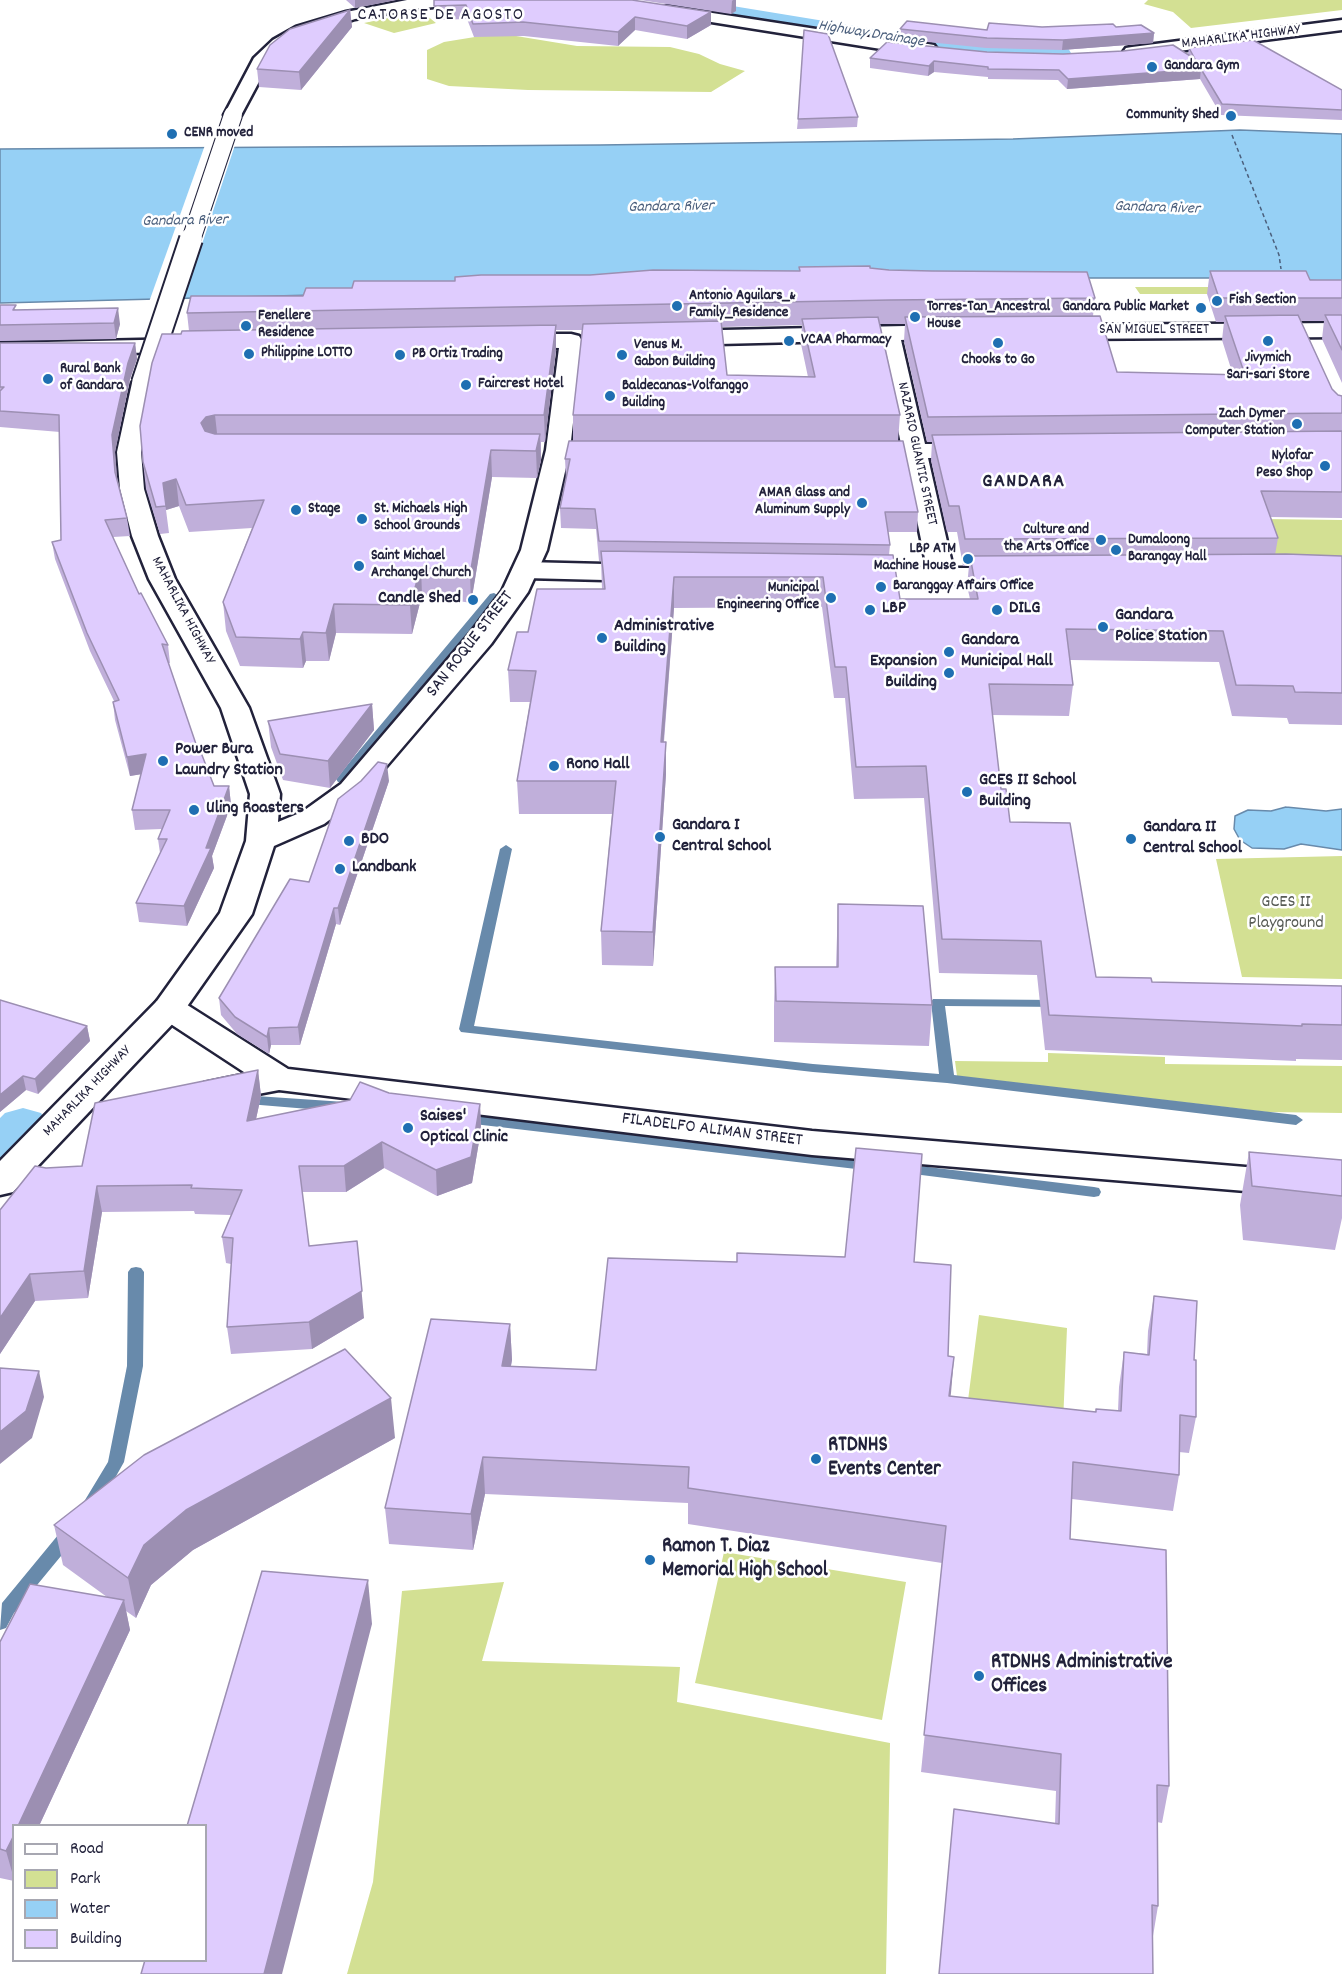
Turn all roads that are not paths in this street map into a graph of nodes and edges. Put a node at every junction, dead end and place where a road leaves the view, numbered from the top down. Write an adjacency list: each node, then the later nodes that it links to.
1 (456, 0): 26 (main road, MAHARLIKA HIGHWAY, bridge)
2 (656, 9): 4 (main road)
3 (1342, 25): 5 (main road, MAHARLIKA HIGHWAY)
4 (946, 50)
5 (1110, 54)
6 (1304, 330): 7 (main road, SAN MIGUEL STREET); 9 (main road, SAN MIGUEL STREET); 17 (main road)
7 (1342, 330)
8 (972, 332): 10 (main road)
9 (1043, 332)
10 (889, 333): 11 (main road); 20 (main road, NAZARIO GUANTIC STREET)
11 (653, 339)
12 (595, 340): 13 (main road)
13 (571, 341): 14 (main road); 21 (main road, SAN ROQUE STREET)
14 (488, 342)
15 (203, 346): 16 (main road)
16 (0, 350)
17 (1314, 351)
18 (999, 450): 20 (main road)
19 (833, 451): 20 (main road)
20 (916, 451): 25 (main road, NAZARIO GUANTIC STREET)
21 (525, 570): 22 (main road); 26 (main road, SAN ROQUE STREET)
22 (666, 574)
23 (827, 575): 25 (main road)
24 (1035, 575): 25 (main road)
25 (942, 576)
26 (261, 841): 27 (main road, MAHARLIKA HIGHWAY)
27 (169, 1008): 28 (main road, FILADELFO ALIMAN STREET); 31 (main road, MAHARLIKA HIGHWAY)
28 (279, 1079): 29 (main road, FILADELFO ALIMAN STREET); 33 (main road, FILADELFO ALIMAN STREET)
29 (187, 1096)
30 (118, 1109): 31 (main road)
31 (61, 1120): 32 (main road, MAHARLIKA HIGHWAY)
32 (0, 1183)
33 (1342, 1186)

